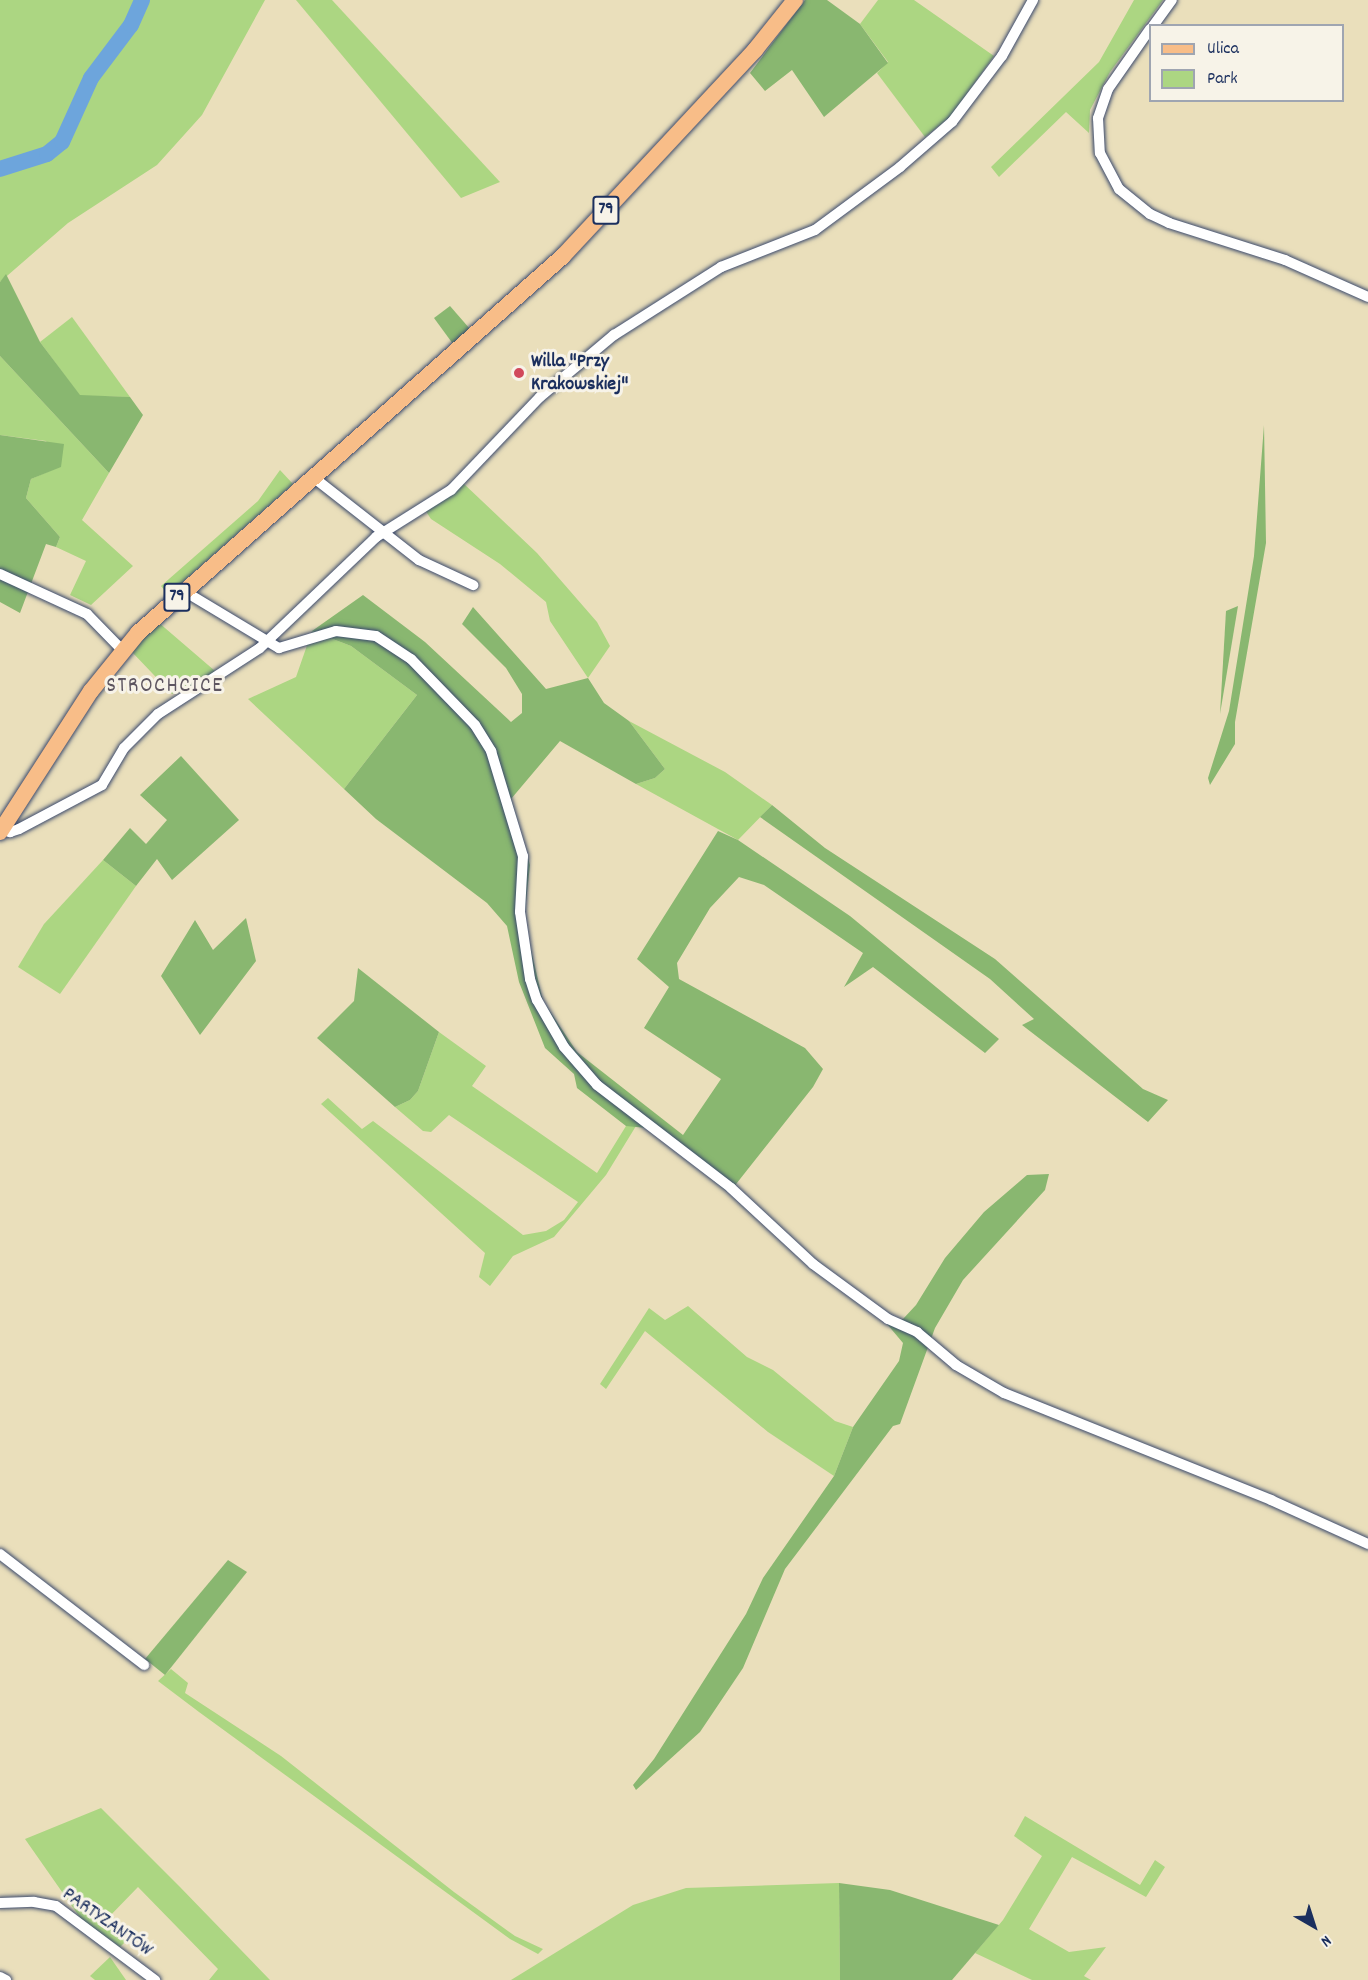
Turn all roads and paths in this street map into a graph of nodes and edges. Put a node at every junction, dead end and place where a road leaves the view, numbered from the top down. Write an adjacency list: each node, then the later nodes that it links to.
1 (795, 0): 7 (main road, 79)
2 (1033, 0): 8 (street)
3 (1172, 0): 4 (street)
4 (1154, 24)
5 (1149, 30): 6 (street)
6 (1368, 297)
7 (313, 477): 8 (street); 11 (main road, 79)
8 (385, 531): 10 (street); 12 (street)
9 (0, 574): 13 (street)
10 (473, 585)
11 (184, 591): 12 (street); 13 (main road, 79)
12 (266, 643): 14 (street); 15 (street)
13 (122, 650): 14 (main road, 79)
14 (1, 830)
15 (1368, 1544)
16 (0, 1554): 17 (street)
17 (144, 1665)
18 (0, 1903): 21 (street, PARTYZANTÓW)
19 (0, 1977): 20 (street)
20 (6, 1980)
21 (155, 1980)

